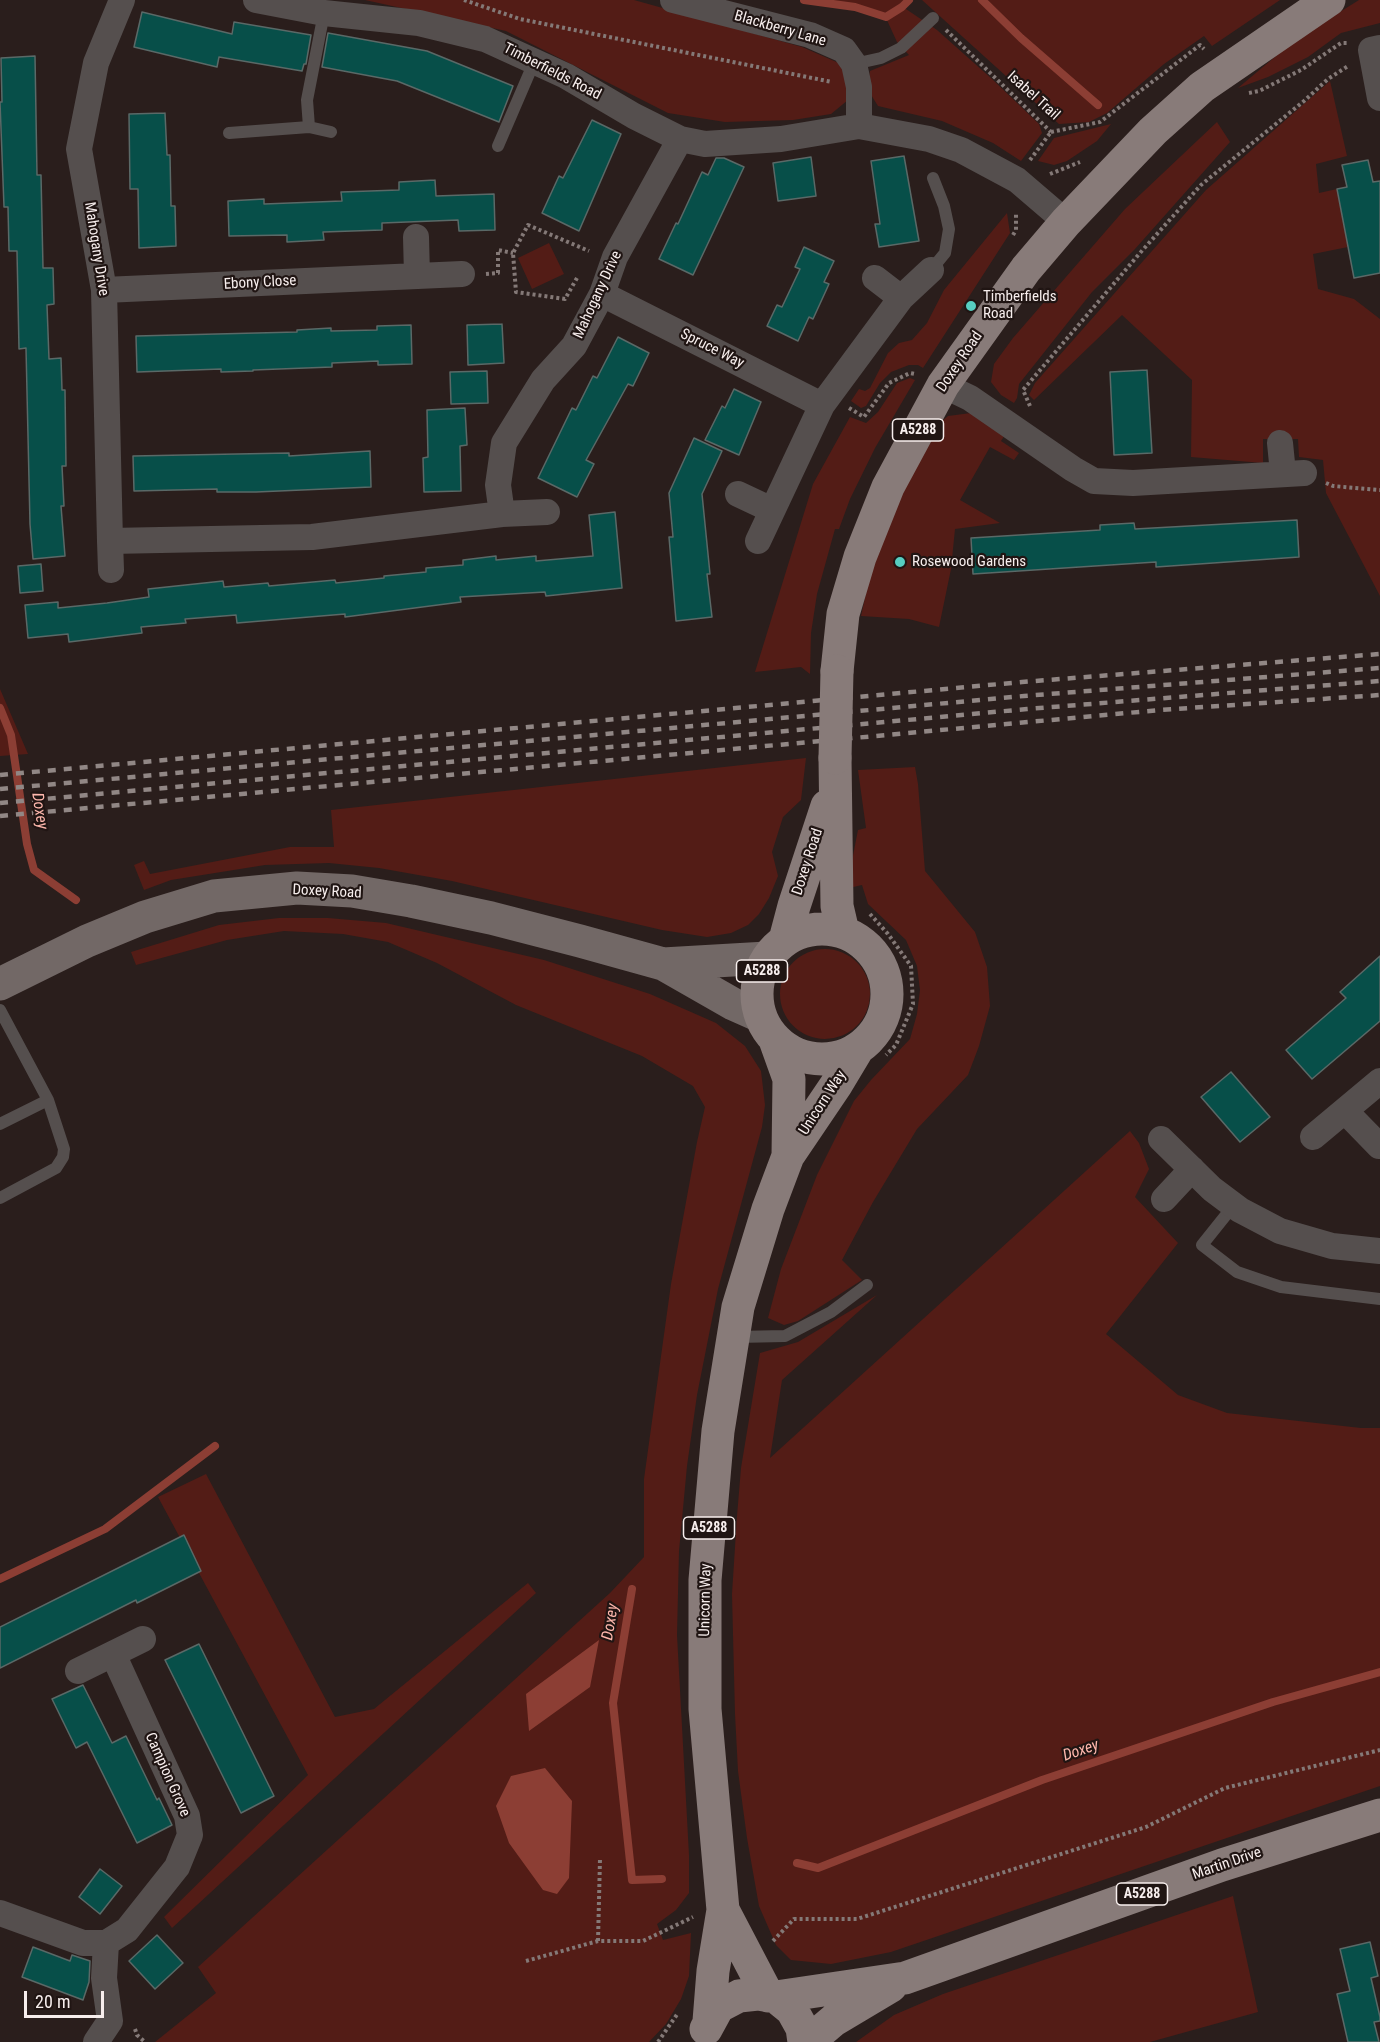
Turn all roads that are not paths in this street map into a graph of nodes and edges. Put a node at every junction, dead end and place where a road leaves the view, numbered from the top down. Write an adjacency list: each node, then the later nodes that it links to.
1 (122, 0): 24 (street, Mahogany Drive)
2 (256, 0): 5 (street, Timberfields Road)
3 (673, 0): 9 (street, Blackberry Lane)
4 (1329, 0): 18 (main road, Doxey Road / A5288)
5 (324, 13): 8 (street, Timberfields Road); 11 (lane)
6 (933, 18): 9 (lane)
7 (1376, 49): 10 (street)
8 (535, 60): 15 (street, Timberfields Road); 16 (lane)
9 (856, 76): 12 (street)
10 (1380, 98)
11 (309, 126): 13 (lane); 14 (lane)
12 (859, 126): 15 (street, Timberfields Road); 18 (street, Timberfields Road)
13 (331, 132)
14 (229, 133)
15 (680, 139): 25 (street, Mahogany Drive)
16 (498, 146)
17 (933, 178): 20 (lane)
18 (1066, 222): 27 (main road, Doxey Road / A5288)
19 (416, 237): 22 (street)
20 (931, 270): 26 (street)
21 (462, 274): 22 (street, Ebony Close)
22 (417, 276): 24 (street, Ebony Close)
23 (875, 278): 26 (street)
24 (104, 290): 35 (street, Mahogany Drive)
25 (602, 294): 28 (street, Spruce Way); 33 (street, Mahogany Drive)
26 (901, 298): 28 (street)
27 (933, 381): 29 (street); 37 (main road, Doxey Road / A5288, bridge)
28 (822, 405): 31 (street)
29 (1280, 443)
30 (738, 494): 31 (street)
31 (772, 510): 34 (street)
32 (547, 512): 33 (street)
33 (502, 514): 35 (street)
34 (758, 540)
35 (110, 541): 36 (street, Mahogany Drive)
36 (111, 570)
37 (834, 771): 38 (main road, Doxey Road / A5288); 39 (main road, Doxey Road / A5288)
38 (843, 932): 39 (main road, A5288); 44 (main road, A5288)
39 (776, 949): 40 (street, Doxey Road); 43 (main road, A5288)
40 (663, 964): 41 (street, Doxey Road); 43 (street, Doxey Road)
41 (0, 984)
42 (0, 1010): 46 (lane)
43 (768, 1028): 44 (main road, A5288); 52 (main road, Unicorn Way / A5288)
44 (869, 1056): 52 (main road, Unicorn Way / A5288)
45 (1380, 1081): 47 (street)
46 (48, 1100): 48 (lane); 54 (lane)
47 (1345, 1111): 49 (street); 51 (street)
48 (0, 1124)
49 (1312, 1137)
50 (1161, 1139): 53 (street)
51 (1378, 1146)
52 (788, 1156): 60 (main road, Unicorn Way / A5288)
53 (1192, 1169): 55 (street); 56 (street)
54 (0, 1198)
55 (1164, 1199)
56 (1234, 1205): 57 (street); 59 (lane)
57 (1380, 1251)
58 (867, 1285): 60 (lane)
59 (1380, 1299)
60 (734, 1337): 66 (main road, Unicorn Way / A5288)
61 (143, 1640): 62 (street)
62 (113, 1654): 63 (street); 67 (street, Campion Grove)
63 (78, 1671)
64 (1380, 1815): 68 (main road, Martin Drive / A5288)
65 (0, 1913): 67 (street)
66 (705, 1917): 69 (main road, Unicorn Way / A5288); 70 (main road, Unicorn Way / A5288)
67 (106, 1943): 71 (street)
68 (905, 1977): 69 (main road, Martin Drive / A5288); 72 (main road, Martin Drive / A5288)
69 (772, 1997): 70 (main road, A5288); 72 (main road, A5288)
70 (698, 2029)
71 (96, 2042)
72 (806, 2042)

